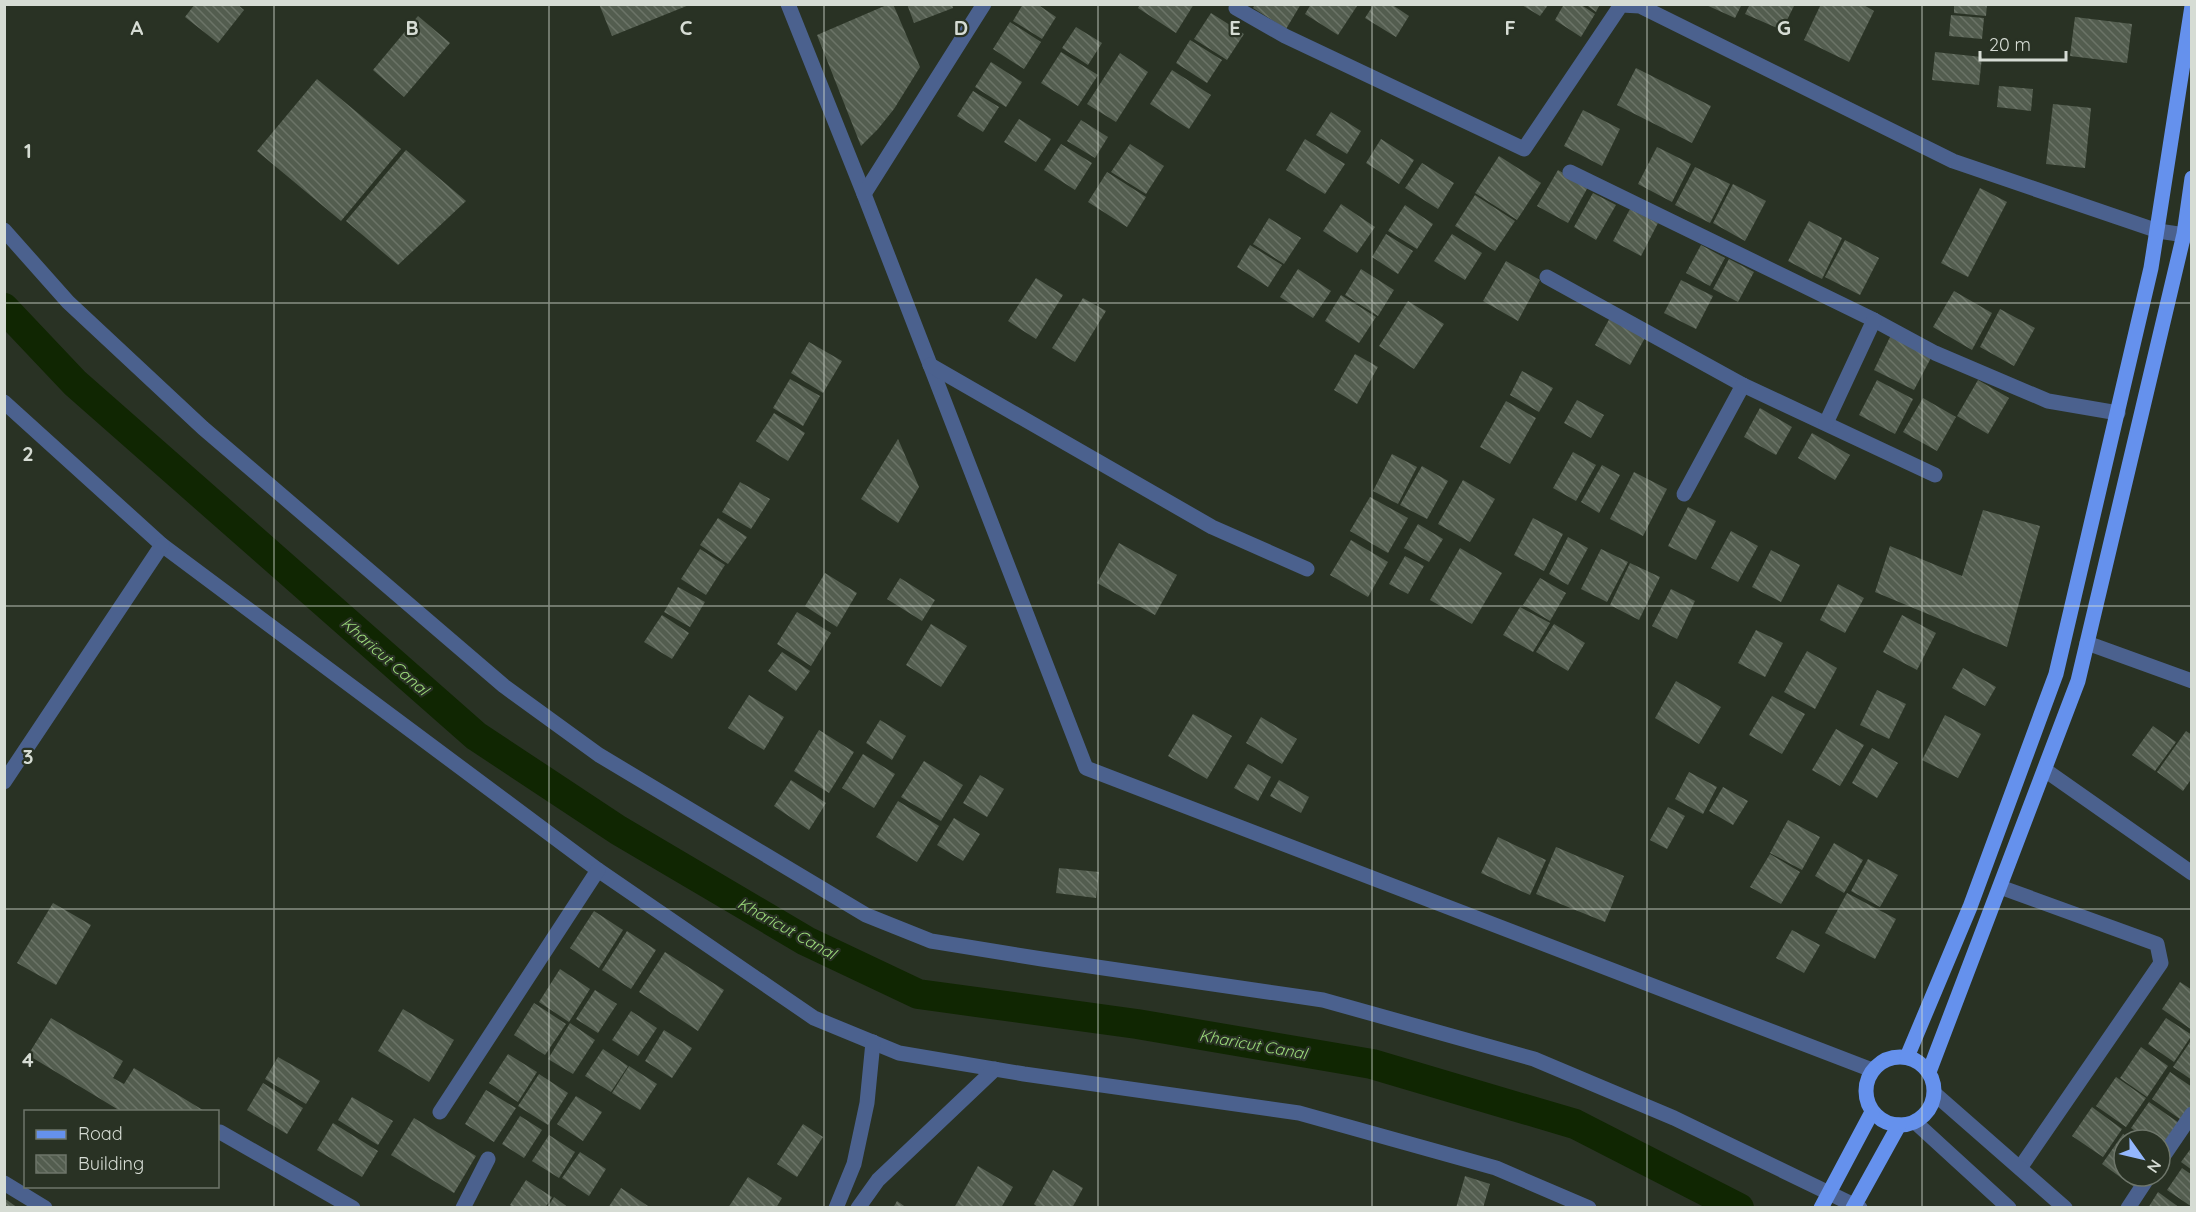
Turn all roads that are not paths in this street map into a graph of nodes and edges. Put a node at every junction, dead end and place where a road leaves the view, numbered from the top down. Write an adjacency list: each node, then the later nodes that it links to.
1 (788, 4): 7 (street)
2 (984, 4): 7 (street)
3 (1238, 4): 9 (street)
4 (2192, 6): 9 (main road)
5 (1570, 172): 12 (street)
6 (2192, 178): 10 (main road)
7 (864, 194): 13 (street)
8 (4, 230): 46 (street)
9 (2158, 231): 10 (street); 16 (main road)
10 (2188, 235): 22 (main road)
11 (1547, 277): 14 (street)
12 (1874, 320): 16 (street); 17 (street)
13 (930, 365): 21 (street); 32 (street)
14 (1743, 385): 17 (street); 19 (street)
15 (4, 402): 20 (street)
16 (2118, 413): 30 (main road)
17 (1826, 423): 18 (street)
18 (1935, 475)
19 (1684, 494)
20 (162, 545): 25 (street); 26 (street)
21 (1307, 569)
22 (2087, 643): 23 (street); 24 (main road)
23 (2192, 681)
24 (2046, 770): 27 (street); 28 (main road)
25 (4, 782)
26 (598, 870): 29 (street); 35 (street)
27 (2192, 873)
28 (2000, 887): 33 (main road); 43 (street)
29 (873, 1042): 31 (street); 51 (street)
30 (1908, 1057): 32 (main road); 33 (main road)
31 (995, 1069): 52 (street); 53 (street)
32 (1872, 1070): 36 (main road)
33 (1929, 1071): 34 (main road)
34 (1935, 1094): 38 (main road); 43 (street)
35 (440, 1112)
36 (1872, 1112): 39 (main road); 46 (main road)
37 (2192, 1114): 41 (street)
38 (1915, 1122): 39 (main road); 54 (street)
39 (1899, 1125): 47 (main road)
40 (220, 1132): 49 (street)
41 (2172, 1143)
42 (488, 1159): 50 (street)
43 (2020, 1168): 55 (street)
44 (4, 1184): 48 (street)
45 (2142, 1188): 56 (street)
46 (1824, 1202): 47 (street)
47 (1856, 1206)
48 (45, 1208)
49 (353, 1208)
50 (463, 1208)
51 (836, 1208)
52 (858, 1208)
53 (1589, 1208)
54 (2009, 1208)
55 (2066, 1208)
56 (2128, 1208)

